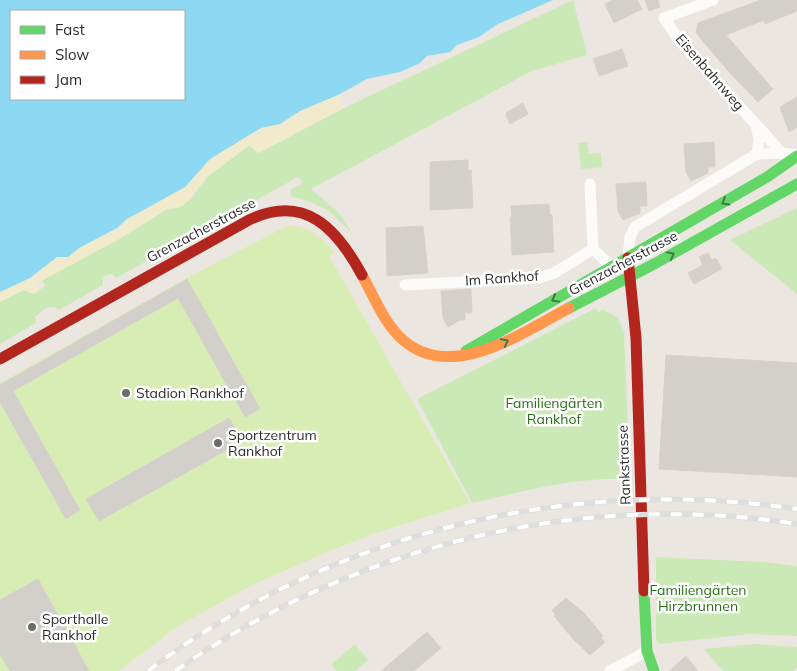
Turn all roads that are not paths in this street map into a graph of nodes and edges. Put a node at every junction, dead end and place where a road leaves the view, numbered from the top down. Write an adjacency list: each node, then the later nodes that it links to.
1 (713, 0): 2 (street, Eisenbahnweg)
2 (755, 124): 3 (street, Eisenbahnweg); 4 (street)
3 (782, 153): 4 (street, Grenzacherstrasse); 5 (street)
4 (757, 154): 11 (street, Grenzacherstrasse)
5 (797, 155): 7 (main road, Grenzacherstrasse)
6 (797, 167): 7 (main road)
7 (767, 177): 11 (main road, Grenzacherstrasse, one-way to 11)
8 (590, 184): 10 (street)
9 (797, 184): 13 (main road, Grenzacherstrasse, one-way to 9)
10 (593, 249): 12 (street); 14 (street, Im Rankhof)
11 (628, 258): 12 (main road, Grenzacherstrasse); 13 (main road, Rankstrasse)
12 (612, 266): 13 (main road); 15 (main road, Grenzacherstrasse, one-way to 15)
13 (628, 278): 15 (main road, Grenzacherstrasse, one-way to 13); 17 (main road, Rankstrasse)
14 (405, 285)
15 (459, 356): 16 (main road, Grenzacherstrasse)
16 (0, 359)
17 (647, 651): 18 (street); 19 (main road, Rankstrasse)
18 (610, 671)
19 (654, 671)

